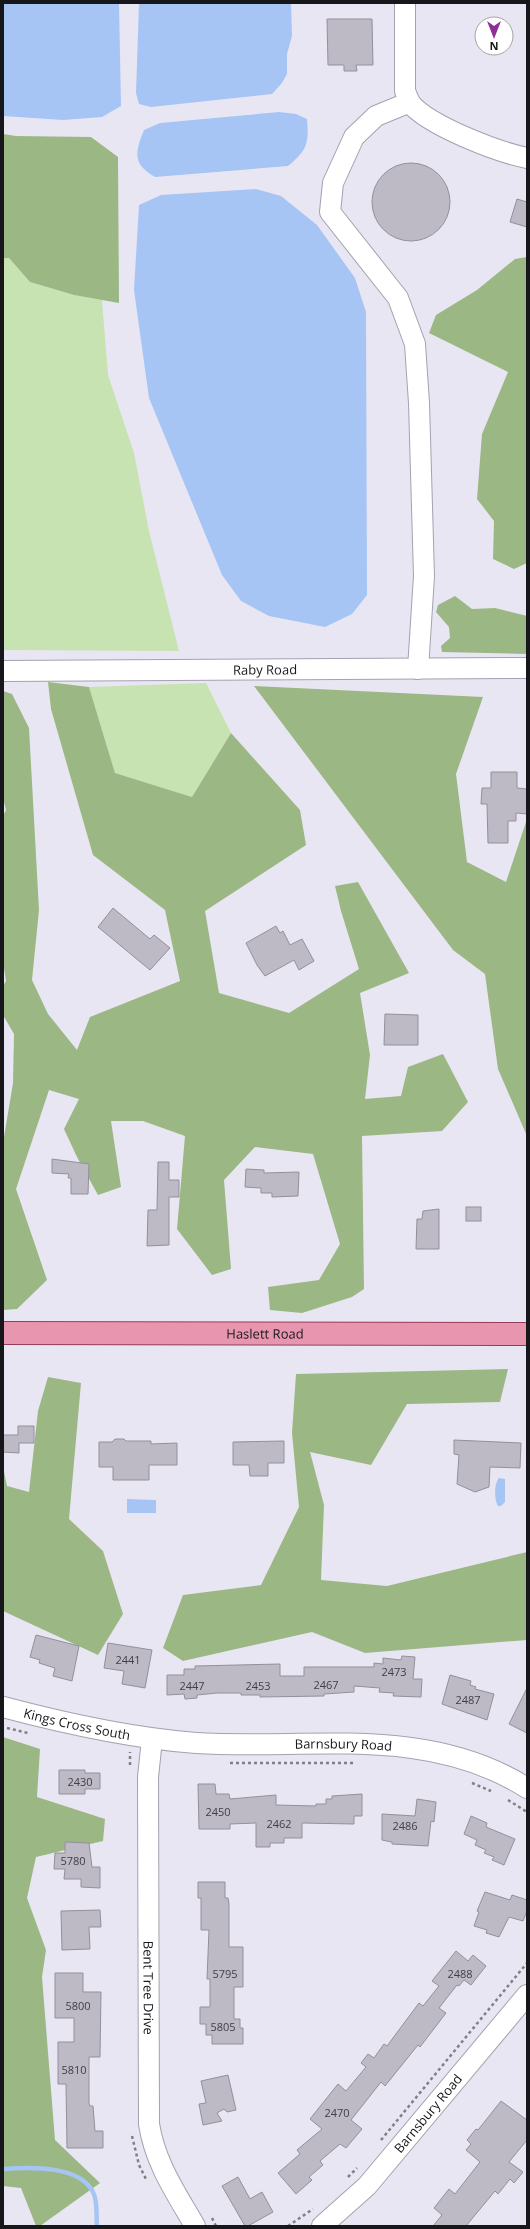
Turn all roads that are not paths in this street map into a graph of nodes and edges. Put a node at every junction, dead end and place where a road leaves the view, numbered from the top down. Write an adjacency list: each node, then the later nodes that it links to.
1 (405, 3): 2 (street)
2 (410, 102): 3 (street); 4 (street)
3 (527, 158)
4 (418, 668): 5 (street, Raby Road); 6 (street, Raby Road)
5 (527, 668)
6 (3, 671)
7 (3, 1333): 8 (main road, Haslett Road)
8 (527, 1334)
9 (3, 1707): 10 (street, Kings Cross South)
10 (152, 1739): 11 (street, Barnsbury Road); 13 (street, Bent Tree Drive)
11 (527, 1788)
12 (527, 1995): 14 (street, Barnsbury Road)
13 (202, 2219)
14 (322, 2226)

